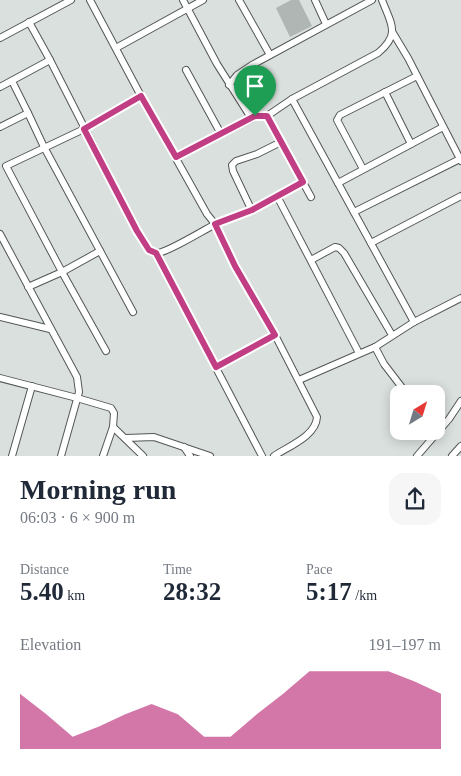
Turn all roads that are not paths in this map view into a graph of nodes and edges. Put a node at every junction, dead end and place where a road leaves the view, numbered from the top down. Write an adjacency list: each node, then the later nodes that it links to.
1 (71, 0): 10 (street)
2 (90, 0): 14 (street)
3 (183, 0): 9 (street)
4 (203, 0): 9 (street)
5 (239, 0): 15 (street)
6 (315, 0): 11 (street)
7 (372, 0): 11 (street)
8 (382, 0): 12 (street)
9 (188, 10): 14 (street); 20 (street)
10 (29, 22): 13 (street); 16 (street)
11 (326, 24): 15 (street)
12 (393, 33): 18 (street); 24 (street)
13 (0, 38)
14 (116, 48): 23 (street)
15 (270, 55): 20 (street)
16 (50, 60): 19 (street); 30 (street)
17 (186, 70): 31 (street)
18 (417, 76): 22 (street); 29 (street)
19 (12, 81): 21 (street); 25 (street)
20 (229, 85): 26 (street)
21 (0, 87)
22 (384, 92): 33 (street); 38 (street)
23 (141, 96): 30 (street); 35 (street)
24 (292, 99): 27 (street); 40 (street)
25 (28, 113): 28 (street); 34 (street)
26 (255, 116): 27 (street); 31 (street)
27 (267, 116): 32 (street)
28 (0, 127)
29 (443, 127): 33 (street); 36 (street)
30 (84, 129): 34 (street); 51 (street)
31 (221, 134): 35 (street)
32 (281, 142): 39 (street); 44 (street)
33 (411, 144): 38 (street)
34 (44, 147): 37 (street); 50 (street)
35 (176, 157): 46 (street)
36 (460, 160): 45 (street)
37 (3, 168): 53 (street)
38 (363, 169): 40 (street)
39 (303, 182): 41 (street); 43 (street)
40 (338, 183): 45 (street)
41 (278, 196): 44 (street); 52 (street)
42 (461, 196): 48 (street)
43 (311, 197)
44 (252, 210): 46 (street)
45 (354, 212): 48 (street)
46 (215, 224): 51 (street); 60 (street)
47 (0, 234): 49 (street)
48 (371, 243): 58 (street)
49 (3, 244): 54 (street)
50 (100, 251): 53 (street); 56 (street)
51 (156, 253): 65 (street)
52 (310, 260): 61 (street); 64 (street)
53 (62, 272): 54 (street); 63 (street)
54 (28, 287): 59 (street)
55 (461, 298): 58 (street)
56 (133, 312)
57 (0, 316): 59 (street)
58 (414, 322): 61 (street)
59 (50, 329): 70 (street)
60 (275, 335): 65 (street); 67 (street)
61 (392, 336): 62 (street)
62 (375, 347): 64 (street); 68 (street)
63 (106, 350)
64 (359, 353): 67 (street)
65 (216, 367): 84 (street)
66 (0, 378): 69 (street)
67 (299, 380): 85 (street)
68 (400, 385)
69 (32, 386): 70 (street); 78 (street)
70 (77, 398): 73 (street); 79 (street)
71 (461, 401): 72 (street)
72 (445, 421)
73 (113, 427): 74 (street); 80 (street)
74 (126, 438): 77 (street); 81 (street)
75 (429, 440): 86 (street)
76 (461, 446): 87 (street)
77 (184, 447): 82 (street); 83 (street)
78 (12, 456)
79 (61, 456)
80 (103, 456)
81 (143, 456)
82 (190, 456)
83 (210, 456)
84 (262, 456)
85 (274, 456)
86 (418, 456)
87 (452, 456)

